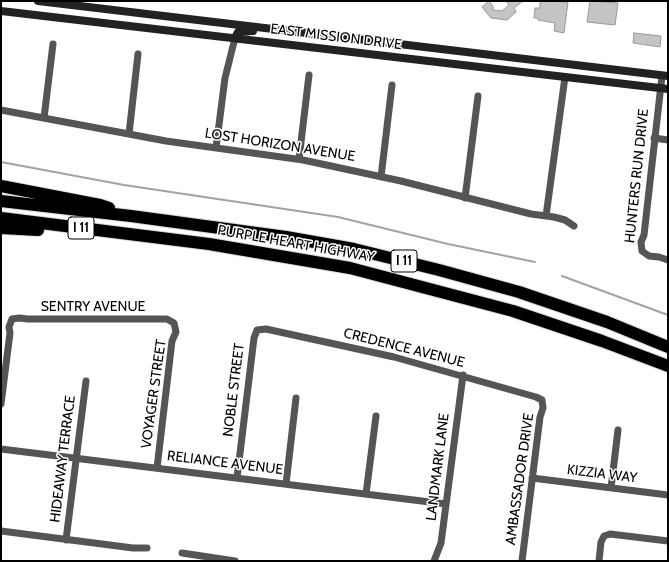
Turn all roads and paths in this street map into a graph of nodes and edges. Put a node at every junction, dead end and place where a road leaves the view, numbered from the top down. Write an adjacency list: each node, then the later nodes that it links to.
1 (38, 1): 3 (street, EAST MISSION DRIVE)
2 (1, 11): 4 (street, EAST MISSION DRIVE)
3 (324, 35): 4 (street); 8 (street, EAST MISSION DRIVE)
4 (235, 38): 9 (street, EAST MISSION DRIVE); 18 (street)
5 (53, 44): 14 (street)
6 (138, 54): 15 (street)
7 (309, 75): 19 (street)
8 (665, 76): 11 (street, HUNTERS RUN DRIVE)
9 (565, 77): 11 (street, EAST MISSION DRIVE); 25 (street)
10 (392, 85): 20 (street)
11 (664, 88): 16 (street, HUNTERS RUN DRIVE)
12 (478, 96): 22 (street)
13 (1, 110): 14 (street, LOST HORIZON AVENUE)
14 (44, 118): 15 (street, LOST HORIZON AVENUE)
15 (129, 134): 18 (street, LOST HORIZON AVENUE)
16 (654, 138): 17 (street); 30 (street, HUNTERS RUN DRIVE)
17 (668, 140)
18 (216, 148): 19 (street, LOST HORIZON AVENUE)
19 (299, 159): 20 (street, LOST HORIZON AVENUE)
20 (381, 177): 22 (street, LOST HORIZON AVENUE)
21 (1, 186): 24 (highway)
22 (465, 198): 25 (street, LOST HORIZON AVENUE)
23 (1, 201): 24 (highway, PURPLE HEART HIGHWAY / I 11)
24 (131, 216): 33 (highway, PURPLE HEART HIGHWAY / I 11)
25 (546, 216): 27 (street, LOST HORIZON AVENUE)
26 (1, 218): 29 (highway, PURPLE HEART HIGHWAY / I 11)
27 (574, 226)
28 (1, 228): 29 (highway)
29 (161, 237): 34 (highway, PURPLE HEART HIGHWAY / I 11)
30 (668, 260)
31 (174, 323): 39 (street, SENTRY AVENUE); 44 (street, VOYAGER STREET)
32 (257, 330): 35 (street, CREDENCE AVENUE); 45 (street, NOBLE STREET)
33 (668, 347)
34 (668, 366)
35 (463, 376): 38 (street, CREDENCE AVENUE); 51 (street, LANDMARK LANE)
36 (86, 381): 43 (street, HIDEAWAY TERRACE)
37 (296, 398): 47 (street)
38 (542, 400): 46 (street, AMBASSADOR DRIVE)
39 (1, 404)
40 (376, 416): 49 (street)
41 (618, 430): 48 (street)
42 (1, 450): 43 (street, RELIANCE AVENUE)
43 (76, 458): 44 (street, RELIANCE AVENUE); 53 (street, HIDEAWAY TERRACE)
44 (157, 468): 45 (street, RELIANCE AVENUE)
45 (237, 478): 47 (street, RELIANCE AVENUE)
46 (532, 478): 48 (street, KIZZIA WAY); 59 (street, AMBASSADOR DRIVE)
47 (286, 484): 49 (street, RELIANCE AVENUE)
48 (611, 488): 50 (street, KIZZIA WAY)
49 (366, 494): 51 (street, RELIANCE AVENUE)
50 (668, 495)
51 (446, 504): 58 (street, LANDMARK LANE)
52 (1, 531): 53 (street)
53 (66, 540): 55 (street)
54 (668, 542): 60 (street)
55 (147, 548)
56 (182, 553): 57 (street)
57 (236, 561)
58 (434, 561)
59 (522, 561)
60 (599, 561)

